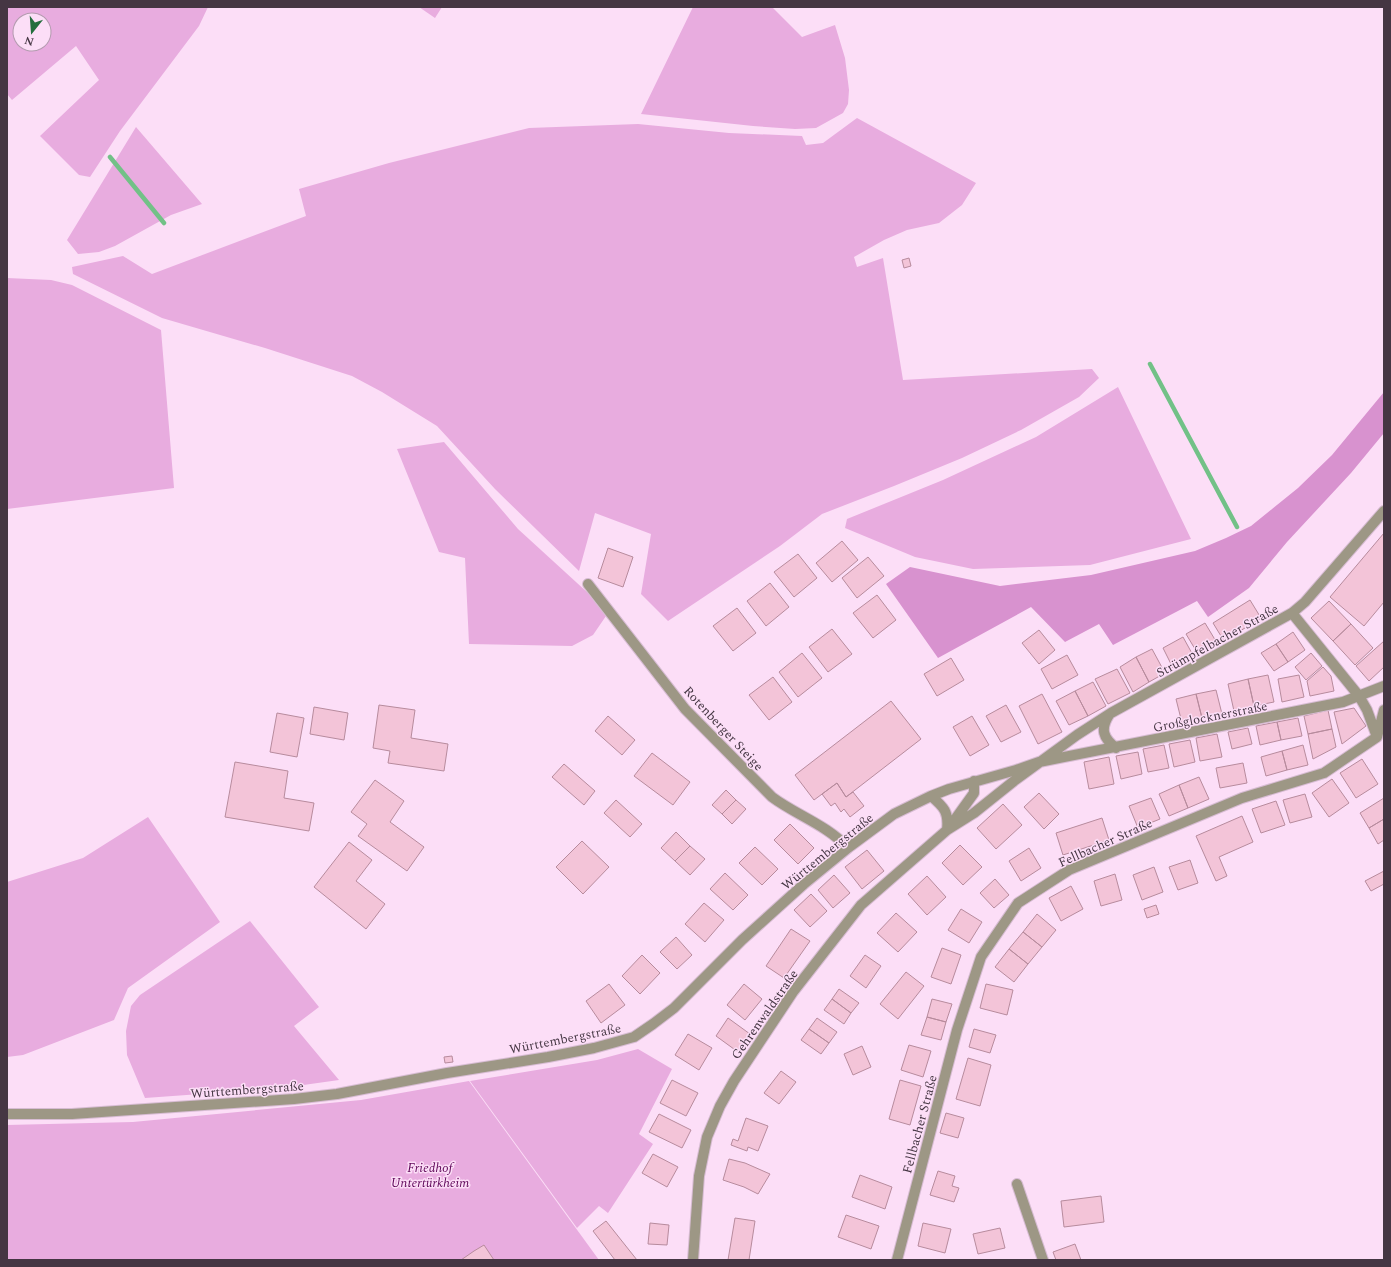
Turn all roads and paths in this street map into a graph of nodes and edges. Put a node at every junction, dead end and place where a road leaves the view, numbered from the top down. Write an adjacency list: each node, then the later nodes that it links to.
1 (1384, 511): 3 (street, Strümpfelbacher Straße)
2 (588, 584): 14 (street, Rotenberger Steige)
3 (1292, 613): 5 (street); 7 (street, Strümpfelbacher Straße)
4 (1384, 686): 5 (street, Großglocknerstraße)
5 (1359, 696): 8 (street); 9 (street, Großglocknerstraße)
6 (1384, 710): 8 (street)
7 (1111, 713): 9 (street); 10 (street, Strümpfelbacher Straße)
8 (1377, 737): 18 (street, Fellbacher Straße)
9 (1116, 748): 10 (street, Großglocknerstraße)
10 (1039, 762): 11 (street, Württembergstraße); 13 (street, Gehrenwaldstraße)
11 (974, 781): 12 (street, Württembergstraße); 13 (street, Gehrenwaldstraße)
12 (931, 796): 13 (street); 14 (street, Württembergstraße)
13 (947, 830): 17 (street, Gehrenwaldstraße)
14 (848, 848): 15 (street, Württembergstraße)
15 (7, 1114)
16 (1017, 1184): 19 (street)
17 (693, 1260)
18 (897, 1260)
19 (1043, 1260)

